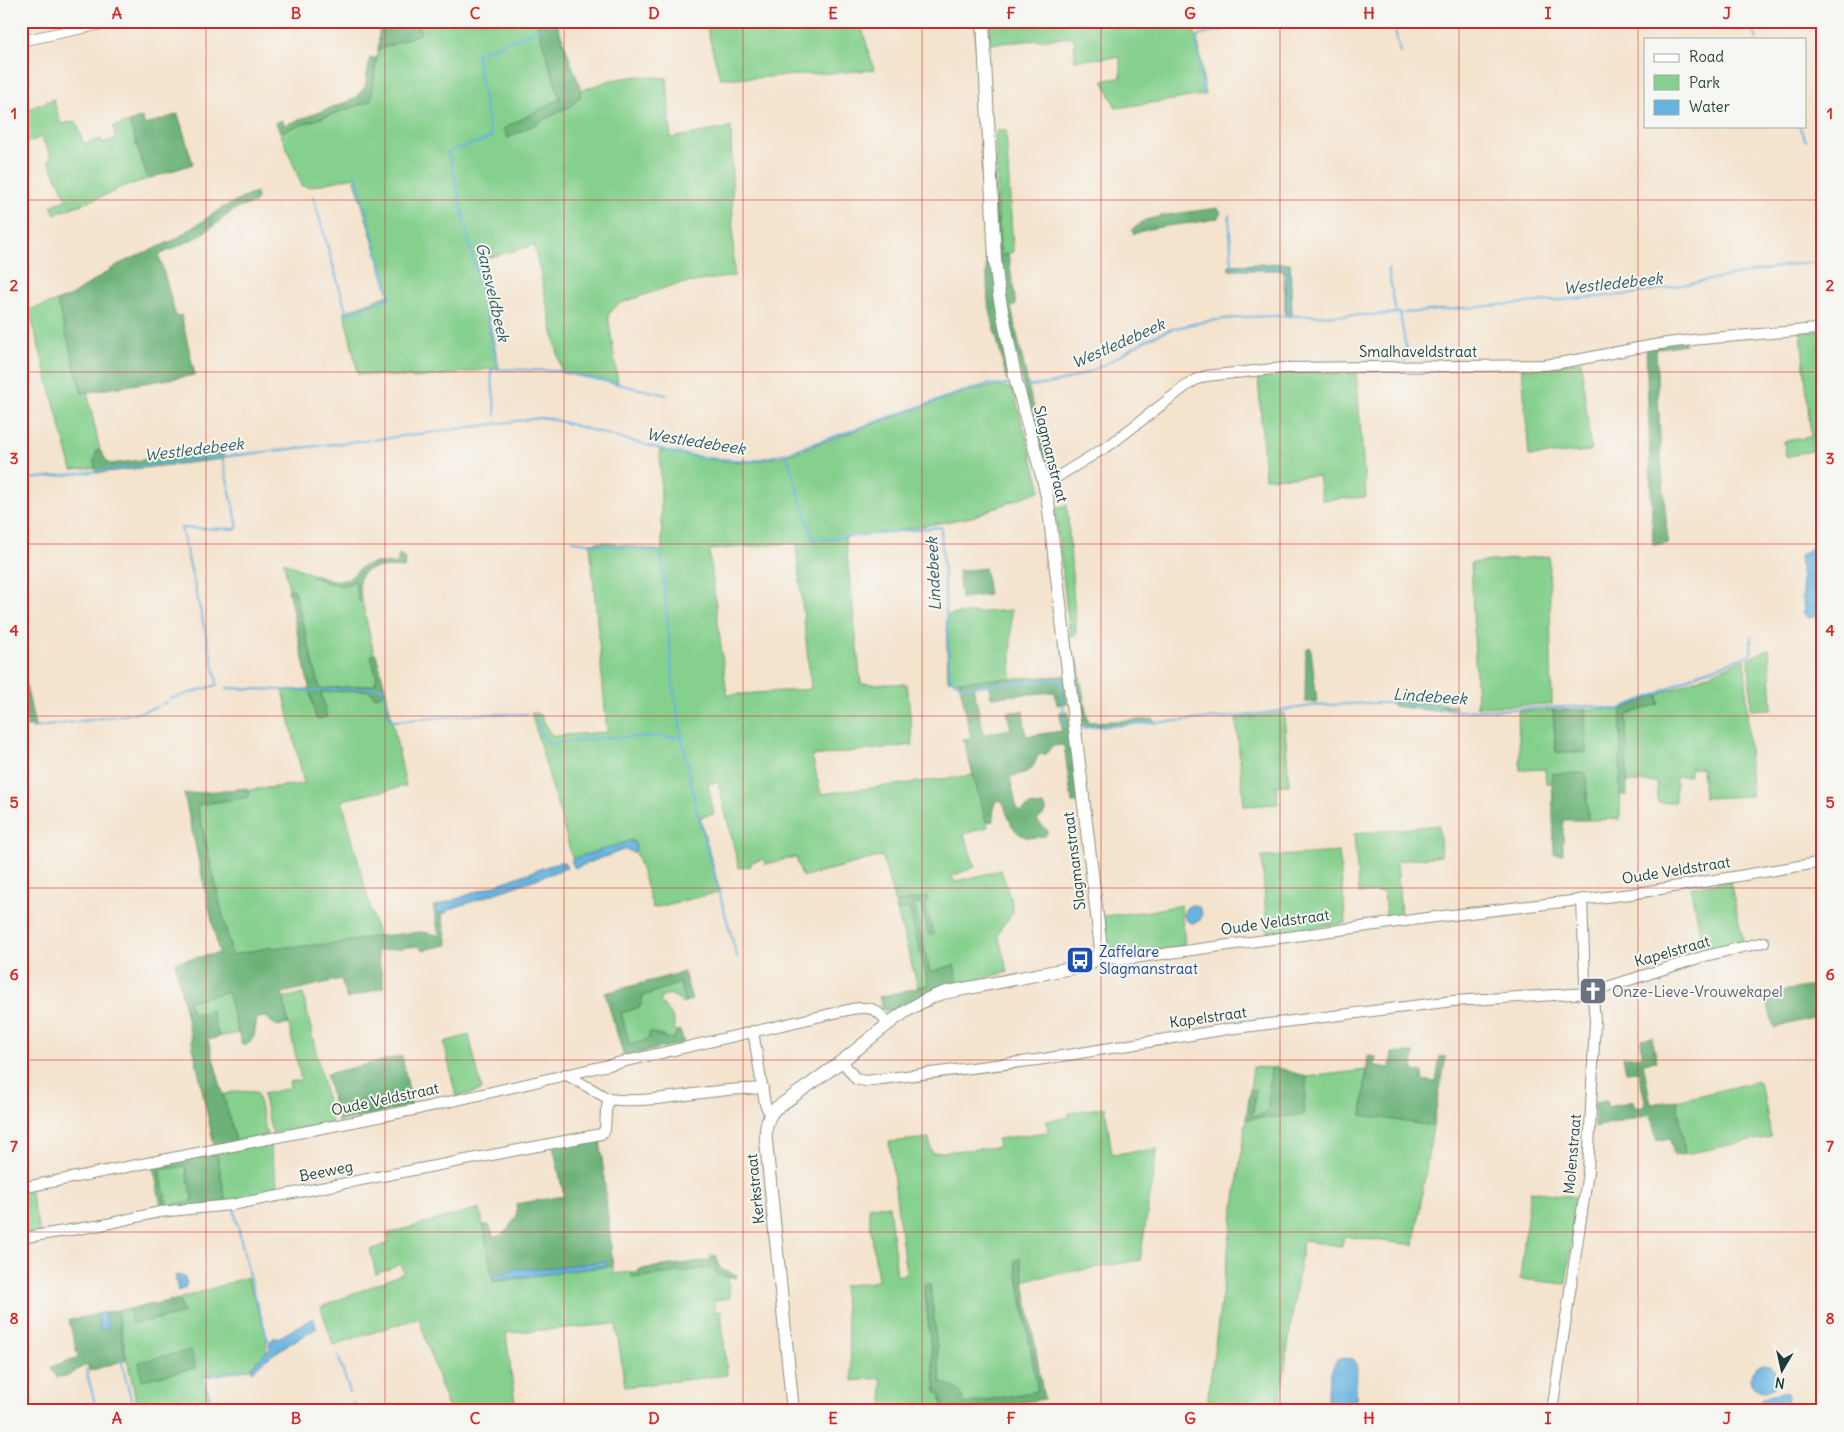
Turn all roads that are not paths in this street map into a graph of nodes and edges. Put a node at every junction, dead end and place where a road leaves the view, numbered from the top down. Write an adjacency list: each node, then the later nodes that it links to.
1 (116, 21): 3 (street)
2 (983, 21): 5 (main road, Slagmanstraat)
3 (21, 41)
4 (1823, 328): 5 (street, Smalhaveldstraat)
5 (1044, 483): 9 (main road, Slagmanstraat)
6 (1823, 862): 7 (street, Oude Veldstraat)
7 (1582, 899): 9 (street, Oude Veldstraat); 10 (street, Molenstraat)
8 (1764, 942): 10 (street, Kapelstraat)
9 (1099, 955): 11 (main road)
10 (1591, 996): 13 (street, Kapelstraat); 21 (street, Molenstraat)
11 (890, 1024): 12 (street, Oude Veldstraat); 13 (main road)
12 (753, 1031): 14 (street, Oude Veldstraat); 15 (street)
13 (842, 1061): 17 (main road)
14 (565, 1074): 16 (street); 18 (street, Oude Veldstraat)
15 (763, 1088): 16 (street); 17 (street)
16 (609, 1099): 19 (street, Beeweg)
17 (770, 1114): 20 (main road, Kerkstraat)
18 (21, 1188)
19 (21, 1238)
20 (794, 1411)
21 (1552, 1411)

